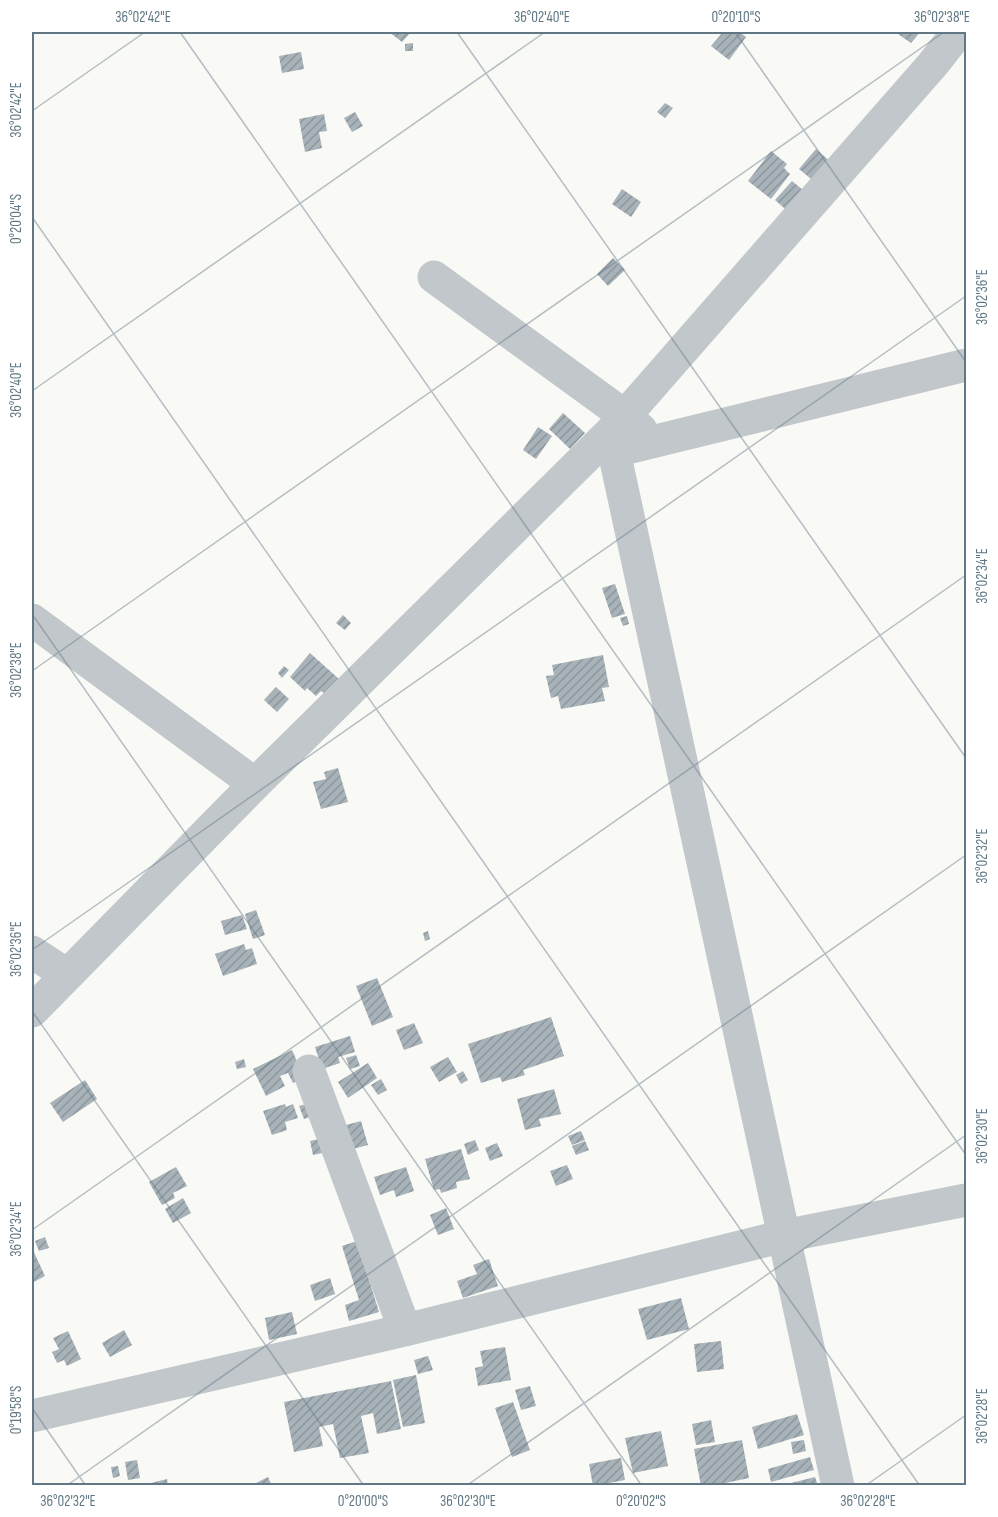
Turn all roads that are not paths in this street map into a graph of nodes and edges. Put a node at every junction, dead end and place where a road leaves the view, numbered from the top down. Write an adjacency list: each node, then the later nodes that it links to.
1 (958, 32): 4 (street)
2 (434, 277): 4 (street)
3 (966, 365): 4 (street)
4 (616, 433): 6 (street); 12 (street)
5 (32, 620): 6 (street)
6 (255, 784): 8 (street)
7 (32, 952): 8 (street)
8 (67, 975): 9 (street)
9 (32, 1011)
10 (309, 1071): 13 (street)
11 (966, 1200): 12 (street)
12 (784, 1236): 13 (street); 15 (street)
13 (405, 1330): 14 (street)
14 (32, 1416)
15 (838, 1485)

